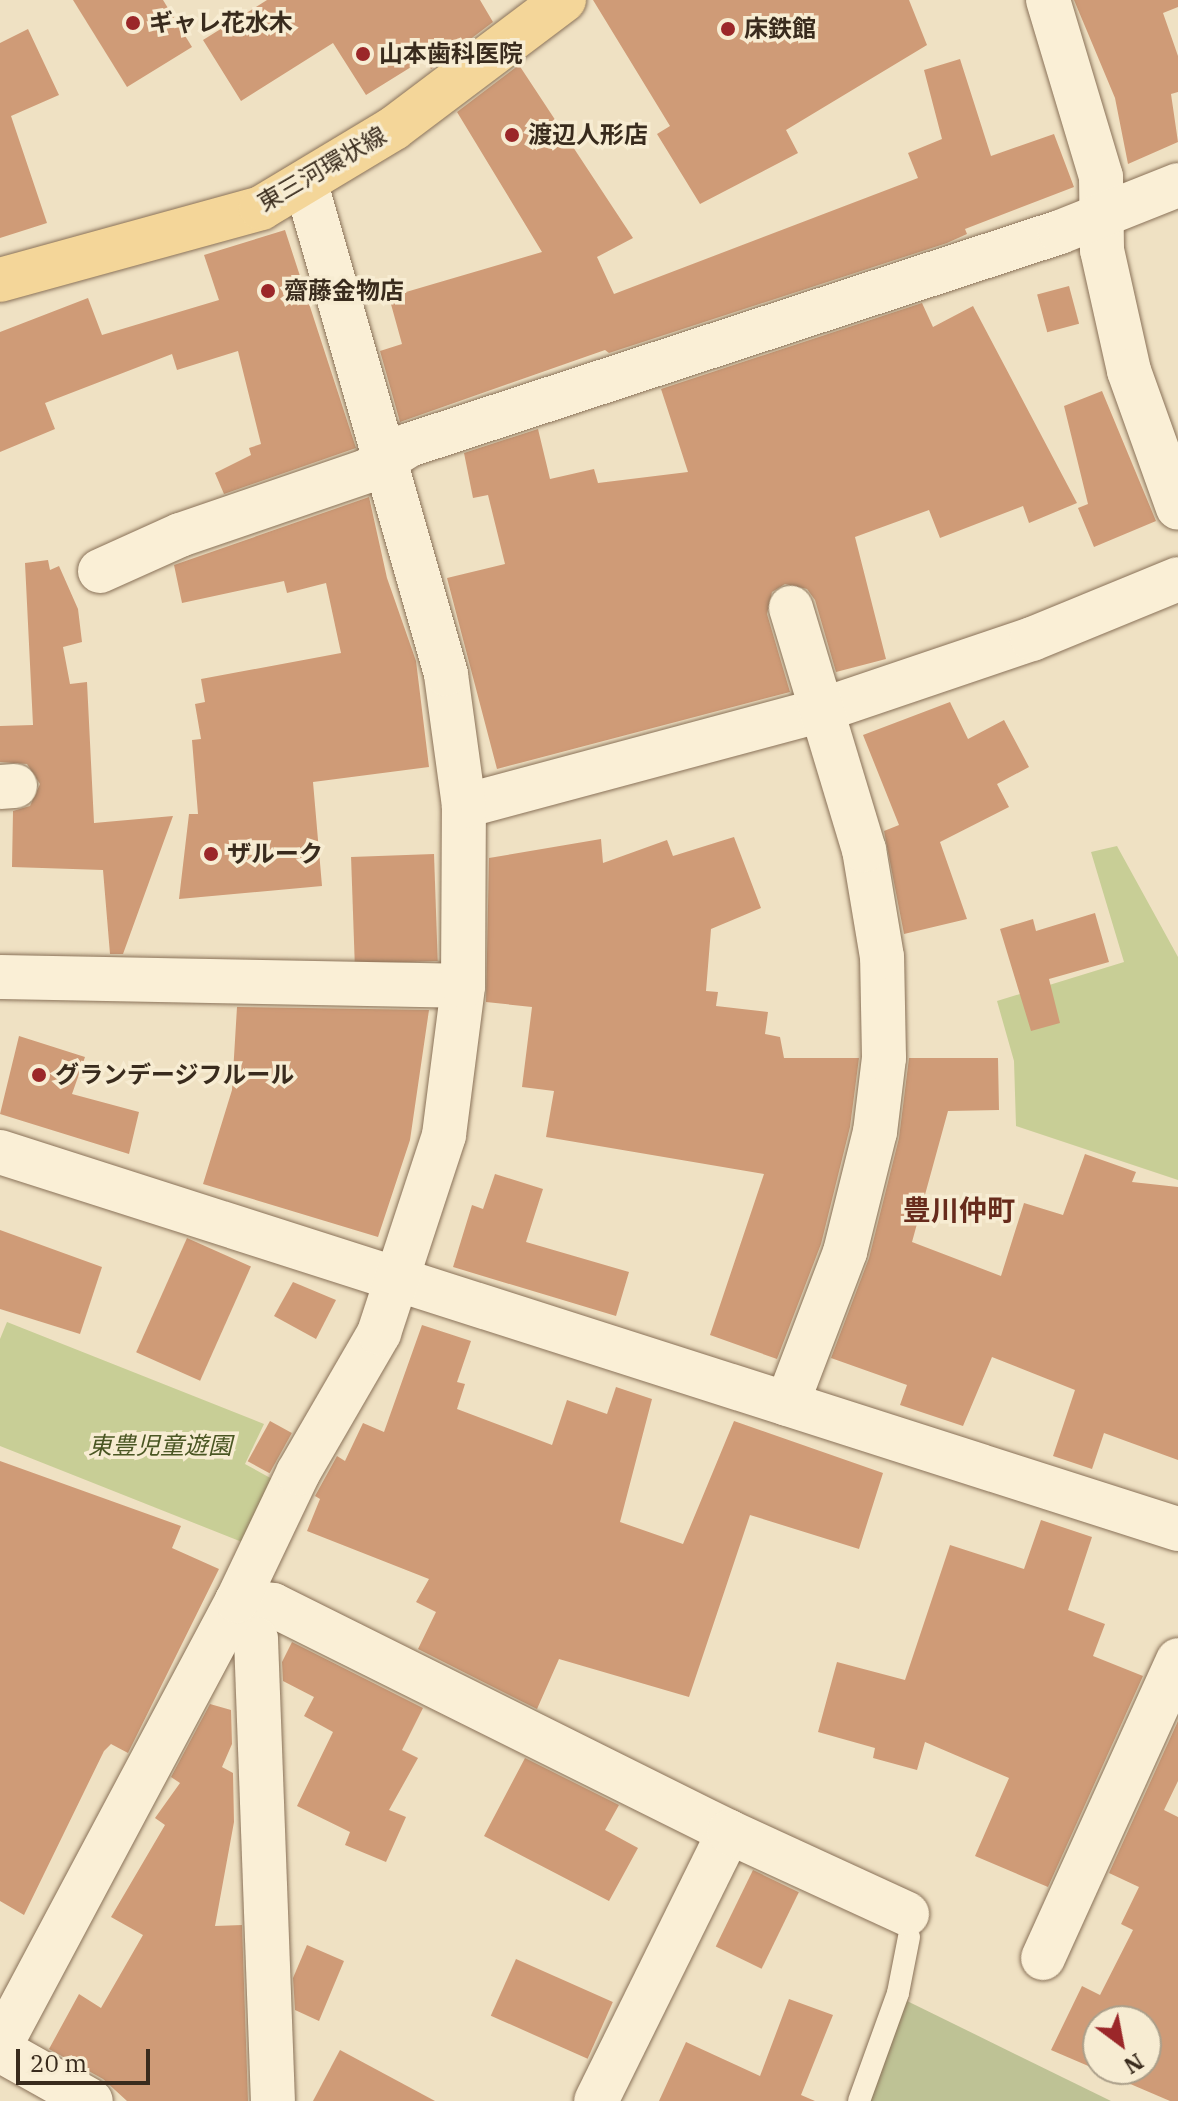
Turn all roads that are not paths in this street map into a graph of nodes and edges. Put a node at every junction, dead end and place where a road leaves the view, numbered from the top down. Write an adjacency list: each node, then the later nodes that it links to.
1 (564, 0): 3 (main road, 東三河環状線)
2 (1048, 0): 5 (street)
3 (306, 184): 6 (main road, 東三河環状線); 7 (street)
4 (1178, 185): 5 (street)
5 (1099, 215): 7 (street); 8 (street)
6 (0, 280)
7 (386, 460): 9 (street); 13 (street)
8 (1173, 487)
9 (100, 571)
10 (1178, 579): 12 (street)
11 (791, 608): 12 (street)
12 (822, 710): 13 (street); 18 (street)
13 (464, 806): 15 (street)
14 (0, 977): 15 (street)
15 (463, 986): 17 (street)
16 (0, 1152): 17 (street)
17 (397, 1279): 18 (street); 20 (street)
18 (787, 1404): 19 (street)
19 (1178, 1529)
20 (237, 1601): 22 (street); 25 (street); 27 (street)
21 (1178, 1660): 24 (street)
22 (729, 1832): 23 (street); 28 (street)
23 (908, 1926): 29 (lane)
24 (1043, 1958)
25 (0, 2048): 26 (street)
26 (91, 2101)
27 (273, 2101)
28 (596, 2101)
29 (859, 2101)

